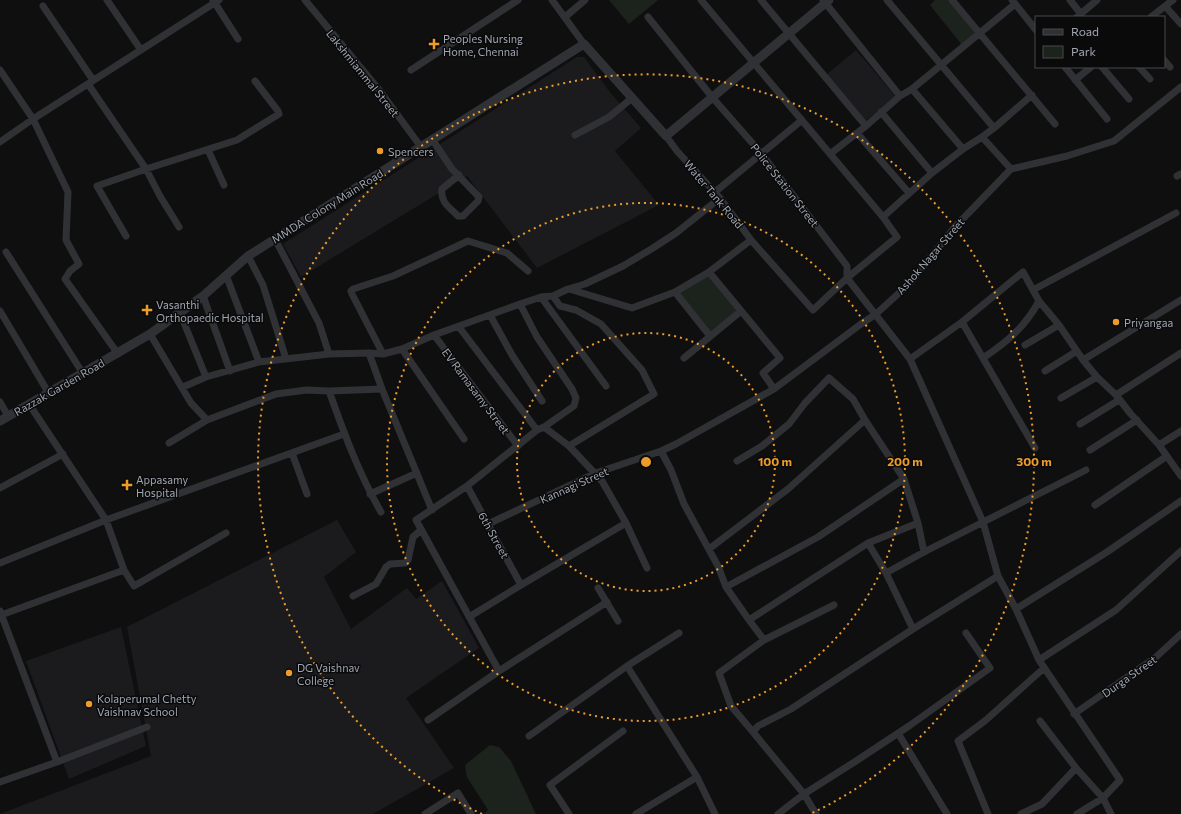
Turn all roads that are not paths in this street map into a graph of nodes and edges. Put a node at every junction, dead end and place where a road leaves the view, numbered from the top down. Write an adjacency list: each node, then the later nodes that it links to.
1 (107, 0): 28 (street)
2 (518, 0): 38 (street)
3 (552, 0): 19 (street)
4 (585, 0): 19 (street)
5 (701, 0): 30 (street)
6 (762, 0): 25 (street)
7 (887, 0): 31 (street)
8 (952, 0): 24 (street)
9 (1070, 0): 18 (street)
10 (1097, 0): 18 (street)
11 (1173, 0): 17 (street)
12 (216, 1): 26 (street); 28 (street)
13 (309, 1): 63 (street, Lakshmiammal Street)
14 (826, 1): 25 (street); 46 (street)
15 (1013, 2): 23 (street); 24 (street)
16 (42, 6): 42 (street)
17 (1165, 6): 20 (street); 22 (street)
18 (1079, 15)
19 (565, 16): 27 (street)
20 (1153, 16)
21 (648, 17): 47 (street, Police Station Street)
22 (1181, 24)
23 (1035, 29)
24 (980, 33): 31 (street); 45 (street)
25 (789, 34): 30 (street); 55 (street)
26 (238, 39)
27 (584, 44): 48 (street, Water Tank Road); 61 (street, MMDA Colony Main Road)
28 (141, 50): 42 (street)
29 (1165, 61): 32 (street)
30 (753, 63): 47 (street); 53 (street)
31 (941, 64): 44 (street); 56 (street)
32 (1170, 67)
33 (1066, 68): 40 (street)
34 (1090, 68): 40 (street)
35 (1103, 68): 49 (street)
36 (1140, 68): 39 (street)
37 (0, 70): 51 (street)
38 (412, 70)
39 (1150, 79)
40 (1076, 80): 52 (street)
41 (256, 81): 65 (street)
42 (91, 82): 51 (street); 68 (street)
43 (1181, 88): 69 (street)
44 (912, 89): 46 (street); 64 (street)
45 (1032, 95): 54 (street); 56 (street)
46 (900, 96): 50 (street)
47 (712, 97): 59 (street); 66 (street, Police Station Street)
48 (632, 98): 58 (street); 59 (street, Water Tank Road)
49 (1129, 100)
50 (881, 112): 55 (street); 70 (street)
51 (33, 119): 62 (street); 113 (street)
52 (1107, 119)
53 (802, 120): 66 (street); 67 (street)
54 (1055, 124)
55 (866, 126): 57 (street)
56 (994, 128): 60 (street)
57 (858, 133): 67 (street); 74 (street)
58 (575, 135)
59 (666, 136): 73 (street, Water Tank Road)
60 (982, 138): 64 (street); 69 (street)
61 (432, 140): 63 (street, MMDA Colony Main Road); 71 (street)
62 (0, 142)
63 (421, 146): 80 (street, MMDA Colony Main Road)
64 (963, 149): 70 (street)
65 (208, 150): 68 (street); 72 (street)
66 (761, 153): 73 (street); 87 (street, Police Station Street)
67 (830, 154): 77 (street)
68 (146, 169): 78 (street); 79 (street)
69 (1011, 169): 100 (street, Ashok Nagar Street)
70 (932, 173): 74 (street)
71 (458, 175): 71 (street)
72 (224, 185)
73 (715, 192): 75 (street, Water Tank Road)
74 (909, 193): 77 (street)
75 (720, 198): 81 (street, Water Tank Road); 88 (street)
76 (1176, 213): 89 (street)
77 (883, 217): 87 (street)
78 (178, 227)
79 (126, 236)
80 (275, 239): 83 (street, MMDA Colony Main Road); 114 (street)
81 (752, 240): 85 (street); 87 (street, Water Tank Road)
82 (6, 252): 124 (street)
83 (248, 256): 86 (street, MMDA Colony Main Road); 118 (street)
84 (528, 271): 115 (street)
85 (709, 272): 90 (street); 98 (street)
86 (226, 276): 91 (street, MMDA Colony Main Road); 121 (street)
87 (847, 278): 100 (street)
88 (568, 289): 90 (street); 92 (street)
89 (1033, 290): 95 (street); 102 (street)
90 (675, 292): 107 (street)
91 (203, 296): 99 (street, MMDA Colony Main Road); 122 (street)
92 (553, 296): 93 (street); 150 (street)
93 (541, 297): 96 (street); 127 (street)
94 (1181, 300): 120 (street)
95 (1039, 301): 103 (street); 117 (street)
96 (520, 304): 101 (street); 143 (street)
97 (0, 311): 132 (street)
98 (741, 311): 107 (street); 130 (street)
99 (180, 313): 105 (street, MMDA Colony Main Road); 125 (street)
100 (876, 314): 119 (street); 130 (street, Ashok Nagar Street)
101 (490, 315): 104 (street); 135 (street)
102 (962, 322): 117 (street); 119 (street)
103 (1059, 325): 108 (street); 110 (street)
104 (459, 327): 106 (street); 143 (street)
105 (150, 334): 113 (street, MMDA Colony Main Road); 128 (street)
106 (434, 335): 109 (street); 149 (street, EV Ramasamy Street)
107 (710, 336): 116 (street)
108 (1025, 345)
109 (402, 349): 115 (street); 146 (street)
110 (1077, 351): 120 (street); 123 (street)
111 (369, 353): 114 (street); 115 (street); 129 (street)
112 (1181, 353): 133 (street)
113 (118, 354): 124 (street, Razzak Garden Road)
114 (329, 354): 118 (street)
115 (383, 354)
116 (684, 358)
117 (983, 358): 151 (street)
118 (286, 359): 121 (street)
119 (910, 359): 172 (street)
120 (1083, 360): 126 (street)
121 (259, 362): 122 (street)
122 (230, 371): 125 (street)
123 (1045, 371)
124 (82, 372): 132 (street, Razzak Garden Road)
125 (206, 377): 128 (street)
126 (1097, 377): 133 (street); 134 (street)
127 (606, 386)
128 (183, 387): 139 (street)
129 (382, 389): 131 (street); 159 (street)
130 (774, 389): 153 (street, Ashok Nagar Street)
131 (329, 391): 139 (street); 145 (street)
132 (48, 392): 137 (street, Razzak Garden Road)
133 (1118, 397): 141 (street); 142 (street)
134 (1061, 398)
135 (542, 401)
136 (0, 402): 138 (street)
137 (30, 404): 138 (street, Razzak Garden Road); 155 (street)
138 (4, 418)
139 (207, 420): 147 (street)
140 (865, 420): 157 (street); 162 (street); 179 (street)
141 (1137, 420): 148 (street); 152 (street)
142 (1080, 424)
143 (540, 429): 149 (street); 150 (street)
144 (1181, 431): 148 (street)
145 (344, 434): 154 (street); 166 (street)
146 (464, 439)
147 (169, 444)
148 (1159, 445): 156 (street)
149 (518, 446): 163 (street)
150 (569, 446): 160 (street)
151 (1035, 448)
152 (1090, 450)
153 (661, 451): 160 (street, Kannagi Street); 179 (street)
154 (292, 452): 165 (street); 171 (street)
155 (63, 454): 164 (street); 171 (street)
156 (1167, 456): 161 (street); 168 (street)
157 (737, 461)
158 (1086, 470): 172 (street)
159 (417, 473): 166 (street); 169 (street)
160 (596, 474): 173 (street); 175 (street, Kannagi Street)
161 (1180, 474)
162 (904, 479): 174 (street); 188 (street)
163 (467, 486): 169 (street); 175 (street, 6th Street)
164 (0, 488)
165 (307, 494)
166 (370, 494): 170 (street)
167 (1181, 501): 193 (street)
168 (1095, 505)
169 (432, 510): 176 (street)
170 (381, 512)
171 (106, 520): 182 (street); 184 (street)
172 (983, 522): 181 (street); 186 (street)
173 (626, 523): 183 (street); 187 (street)
174 (918, 523): 178 (street); 181 (street)
175 (488, 524): 187 (street, 6th Street)
176 (421, 530): 190 (street); 195 (street)
177 (226, 533): 184 (street)
178 (868, 543): 185 (street); 196 (street)
179 (709, 549): 188 (street)
180 (1181, 551): 203 (street)
181 (924, 552): 185 (street)
182 (0, 563)
183 (647, 568)
184 (124, 570): 194 (street)
185 (886, 573): 198 (street)
186 (998, 576): 193 (street); 198 (street)
187 (521, 585): 195 (street)
188 (726, 587): 196 (street)
189 (598, 588): 191 (street)
190 (353, 596)
191 (608, 602): 197 (street); 206 (street)
192 (834, 605): 202 (street)
193 (1016, 609): 203 (street)
194 (1, 613): 215 (street)
195 (469, 617): 206 (street)
196 (749, 620): 202 (street)
197 (618, 621)
198 (913, 629): 212 (street)
199 (679, 633): 204 (street)
200 (966, 633): 213 (street)
201 (1181, 634): 207 (street, Durga Street)
202 (764, 640): 212 (street)
203 (1039, 660): 205 (street)
204 (627, 666): 214 (street); 217 (street)
205 (1044, 668): 207 (street); 229 (street)
206 (499, 671): 208 (street)
207 (1074, 714): 220 (street)
208 (428, 720)
209 (1040, 721): 216 (street)
210 (147, 727): 215 (street)
211 (623, 731): 223 (street)
212 (752, 732): 219 (street)
213 (898, 734): 219 (street); 228 (street)
214 (529, 736)
215 (57, 762): 218 (street)
216 (1076, 768): 220 (street); 230 (street)
217 (697, 777): 224 (street); 225 (street)
218 (0, 781)
219 (804, 794): 226 (street); 227 (street)
220 (1103, 798): 231 (street); 232 (street)
221 (425, 814): 222 (street)
222 (471, 814)
223 (569, 814)
224 (636, 814)
225 (715, 814)
226 (778, 814)
227 (816, 814)
228 (947, 814)
229 (988, 814)
230 (1021, 814)
231 (1077, 814)
232 (1111, 814)

